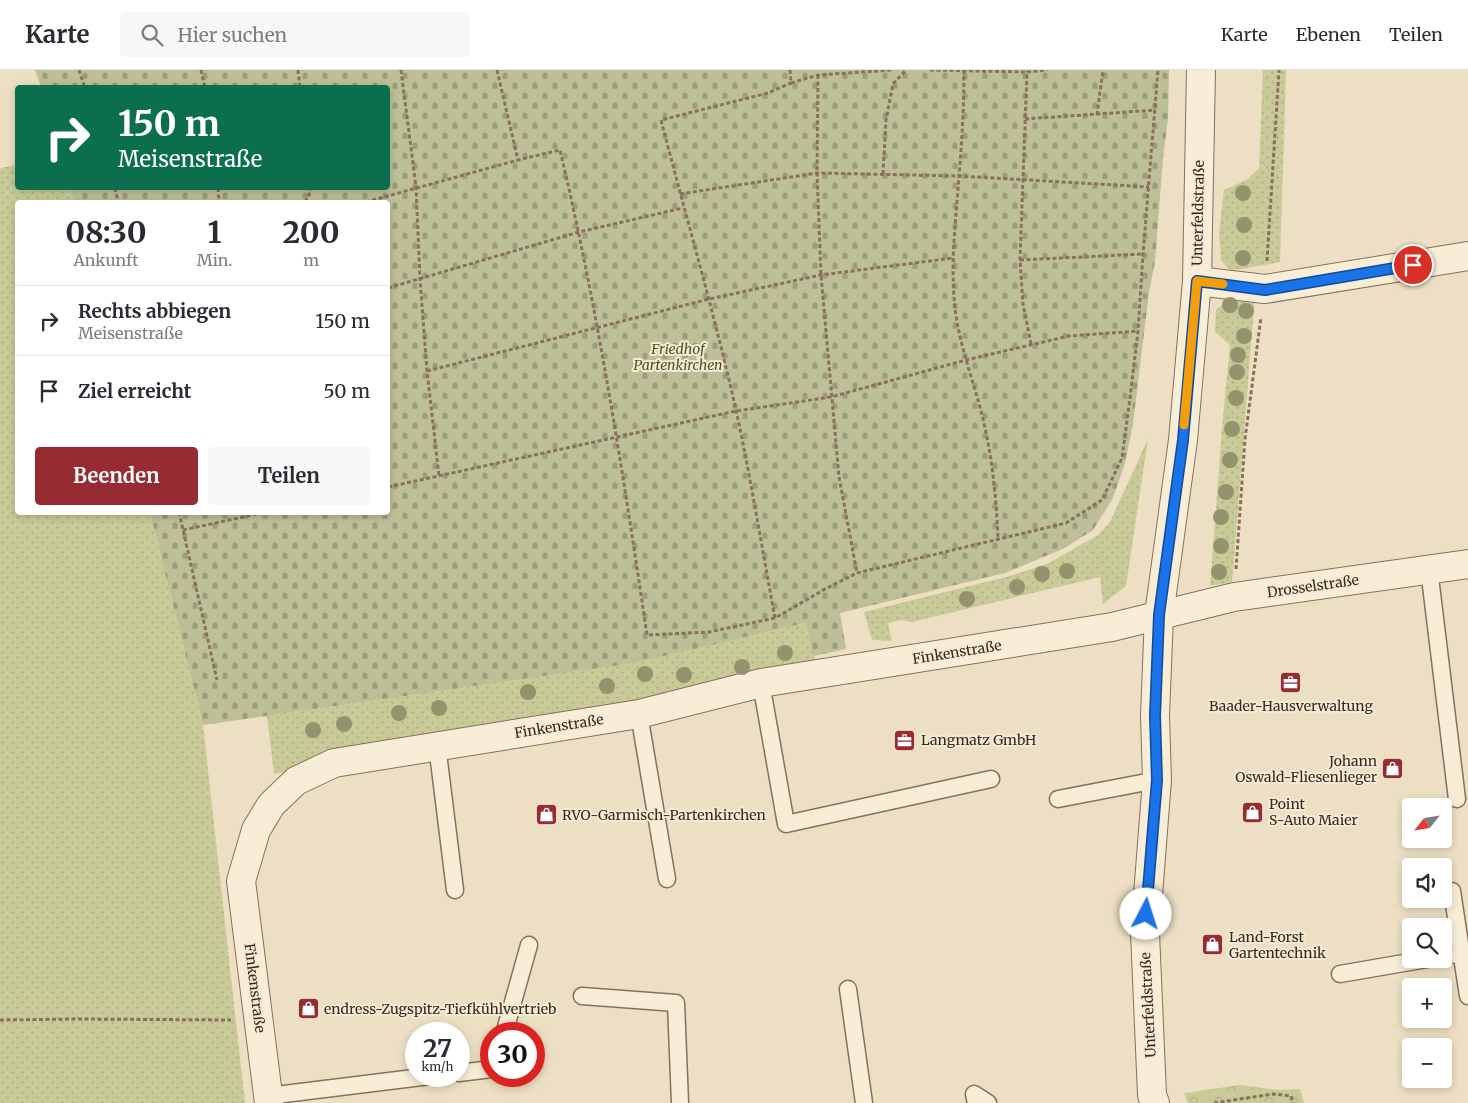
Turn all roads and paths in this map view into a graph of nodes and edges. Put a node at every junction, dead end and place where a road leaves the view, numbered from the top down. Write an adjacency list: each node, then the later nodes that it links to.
1 (79, 70): 19 (path)
2 (201, 70): 20 (path)
3 (298, 70): 21 (path)
4 (401, 70): 30 (path)
5 (497, 70): 25 (path)
6 (790, 70): 18 (path)
7 (892, 70): 17 (path)
8 (906, 70): 27 (path)
9 (930, 70): 15 (path)
10 (1047, 70): 16 (path)
11 (1104, 70): 23 (path)
12 (1158, 70): 22 (path)
13 (1201, 70): 42 (street, Unterfeldstraße)
14 (1279, 70): 44 (path)
15 (964, 71): 16 (path); 28 (path)
16 (1027, 72): 24 (path)
17 (818, 75): 18 (path); 26 (path)
18 (791, 83): 32 (path)
19 (84, 85)
20 (204, 85)
21 (300, 85)
22 (1156, 110): 23 (path); 31 (path)
23 (1097, 115): 24 (path)
24 (1025, 119): 29 (path)
25 (518, 160): 30 (path); 35 (path)
26 (817, 173): 27 (path); 32 (path); 40 (path)
27 (883, 174): 28 (path)
28 (959, 176): 29 (path); 38 (path)
29 (1024, 180): 31 (path); 39 (path)
30 (416, 187): 33 (path); 41 (path)
31 (1150, 187): 36 (path)
32 (680, 194): 34 (path)
33 (373, 200)
34 (683, 208): 35 (path); 45 (path)
35 (579, 232): 41 (path); 46 (path)
36 (1143, 254): 39 (path); 47 (path)
37 (1468, 256): 44 (street)
38 (953, 258): 40 (path); 49 (path)
39 (1020, 260): 48 (path)
40 (821, 275): 45 (path); 51 (path)
41 (420, 279): 43 (path); 50 (path)
42 (1197, 281): 44 (street); 64 (street, Unterfeldstraße)
43 (390, 287)
44 (1265, 290): 63 (path)
45 (709, 299): 46 (path); 52 (path)
46 (597, 327): 50 (path); 53 (path)
47 (1138, 331): 48 (path); 59 (path)
48 (1031, 344): 49 (path)
49 (966, 360): 51 (path); 59 (path)
50 (427, 371): 54 (path)
51 (831, 397): 52 (path); 62 (path)
52 (736, 411): 53 (path); 65 (path)
53 (617, 438): 54 (path); 65 (path)
54 (439, 476): 55 (path)
55 (390, 487)
56 (180, 515): 58 (path)
57 (252, 515): 58 (path)
58 (183, 530): 66 (path)
59 (998, 538): 62 (path)
60 (1468, 564): 61 (street, Drosselstraße)
61 (1429, 568): 63 (street, Drosselstraße); 73 (lane)
62 (857, 573): 65 (path)
63 (1234, 597): 64 (street, Drosselstraße)
64 (1159, 615): 67 (street, Finkenstraße); 71 (street, Unterfeldstraße)
65 (775, 618)
66 (217, 680)
67 (761, 683): 68 (street, Finkenstraße); 70 (lane)
68 (640, 714): 69 (street, Finkenstraße); 74 (lane)
69 (437, 745): 75 (lane); 86 (street, Finkenstraße)
70 (991, 780)
71 (1157, 780): 72 (lane); 94 (street, Unterfeldstraße)
72 (1058, 799)
73 (1457, 799)
74 (667, 879)
75 (455, 890)
76 (1452, 891): 78 (lane)
77 (529, 945): 87 (lane)
78 (1462, 953): 79 (lane); 84 (lane)
79 (1452, 955)
80 (1402, 963): 81 (lane)
81 (1340, 974)
82 (848, 989): 91 (lane)
83 (582, 996): 90 (lane)
84 (1468, 996)
85 (0, 1020): 86 (path)
86 (260, 1021): 89 (street, Finkenstraße)
87 (507, 1022)
88 (405, 1080): 89 (lane)
89 (269, 1100)
90 (680, 1103)
91 (864, 1103)
92 (976, 1103): 93 (lane)
93 (988, 1103)
94 (1155, 1103)
95 (1214, 1103): 96 (path)
96 (1294, 1103)

